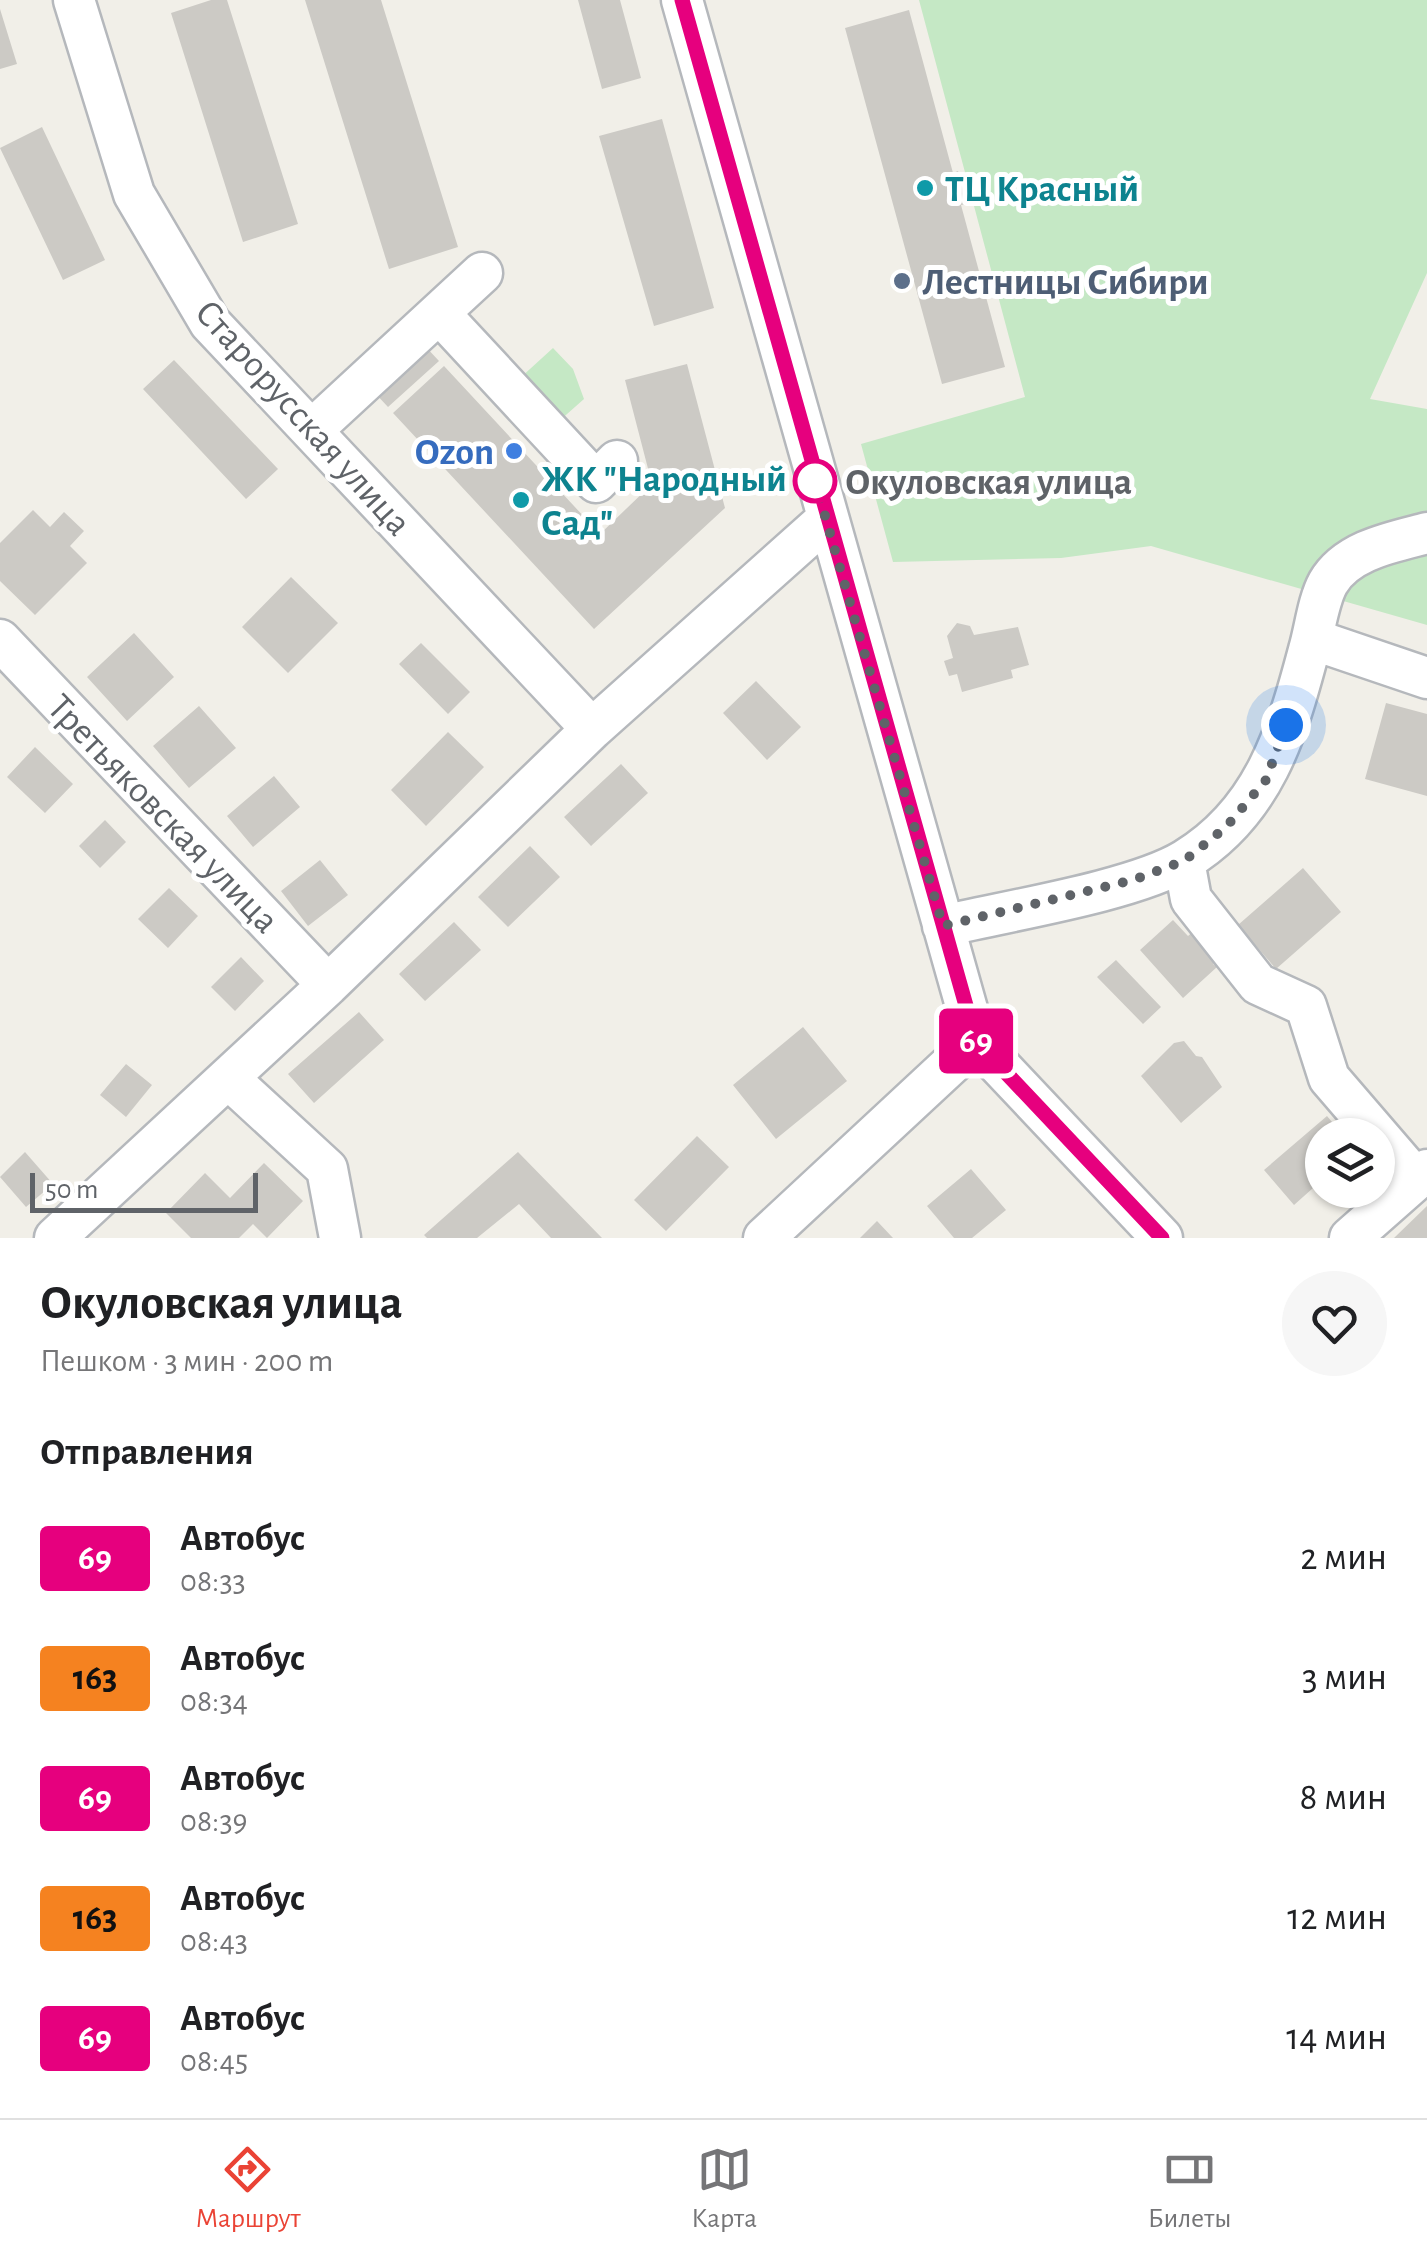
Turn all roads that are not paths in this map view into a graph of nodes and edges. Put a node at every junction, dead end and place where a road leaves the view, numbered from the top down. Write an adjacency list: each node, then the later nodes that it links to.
1 (74, 0): 6 (street, Старорусская улица)
2 (682, 0): 8 (street)
3 (482, 273): 4 (street)
4 (439, 313): 6 (street); 7 (street)
5 (381, 400): 6 (street)
6 (320, 439): 13 (street, Старорусская улица)
7 (617, 461)
8 (826, 520): 13 (street); 15 (street)
9 (1427, 532): 11 (street)
10 (0, 640): 16 (street, Третьяковская улица)
11 (1312, 640): 12 (street); 14 (street)
12 (1427, 678)
13 (592, 729): 16 (street)
14 (1184, 861): 15 (street); 19 (street)
15 (943, 926): 17 (street)
16 (328, 985): 18 (street)
17 (976, 1041): 22 (street); 23 (street)
18 (228, 1078): 20 (street); 21 (street)
19 (1422, 1175): 24 (street)
20 (55, 1238)
21 (340, 1238)
22 (764, 1238)
23 (1162, 1238)
24 (1350, 1238)

